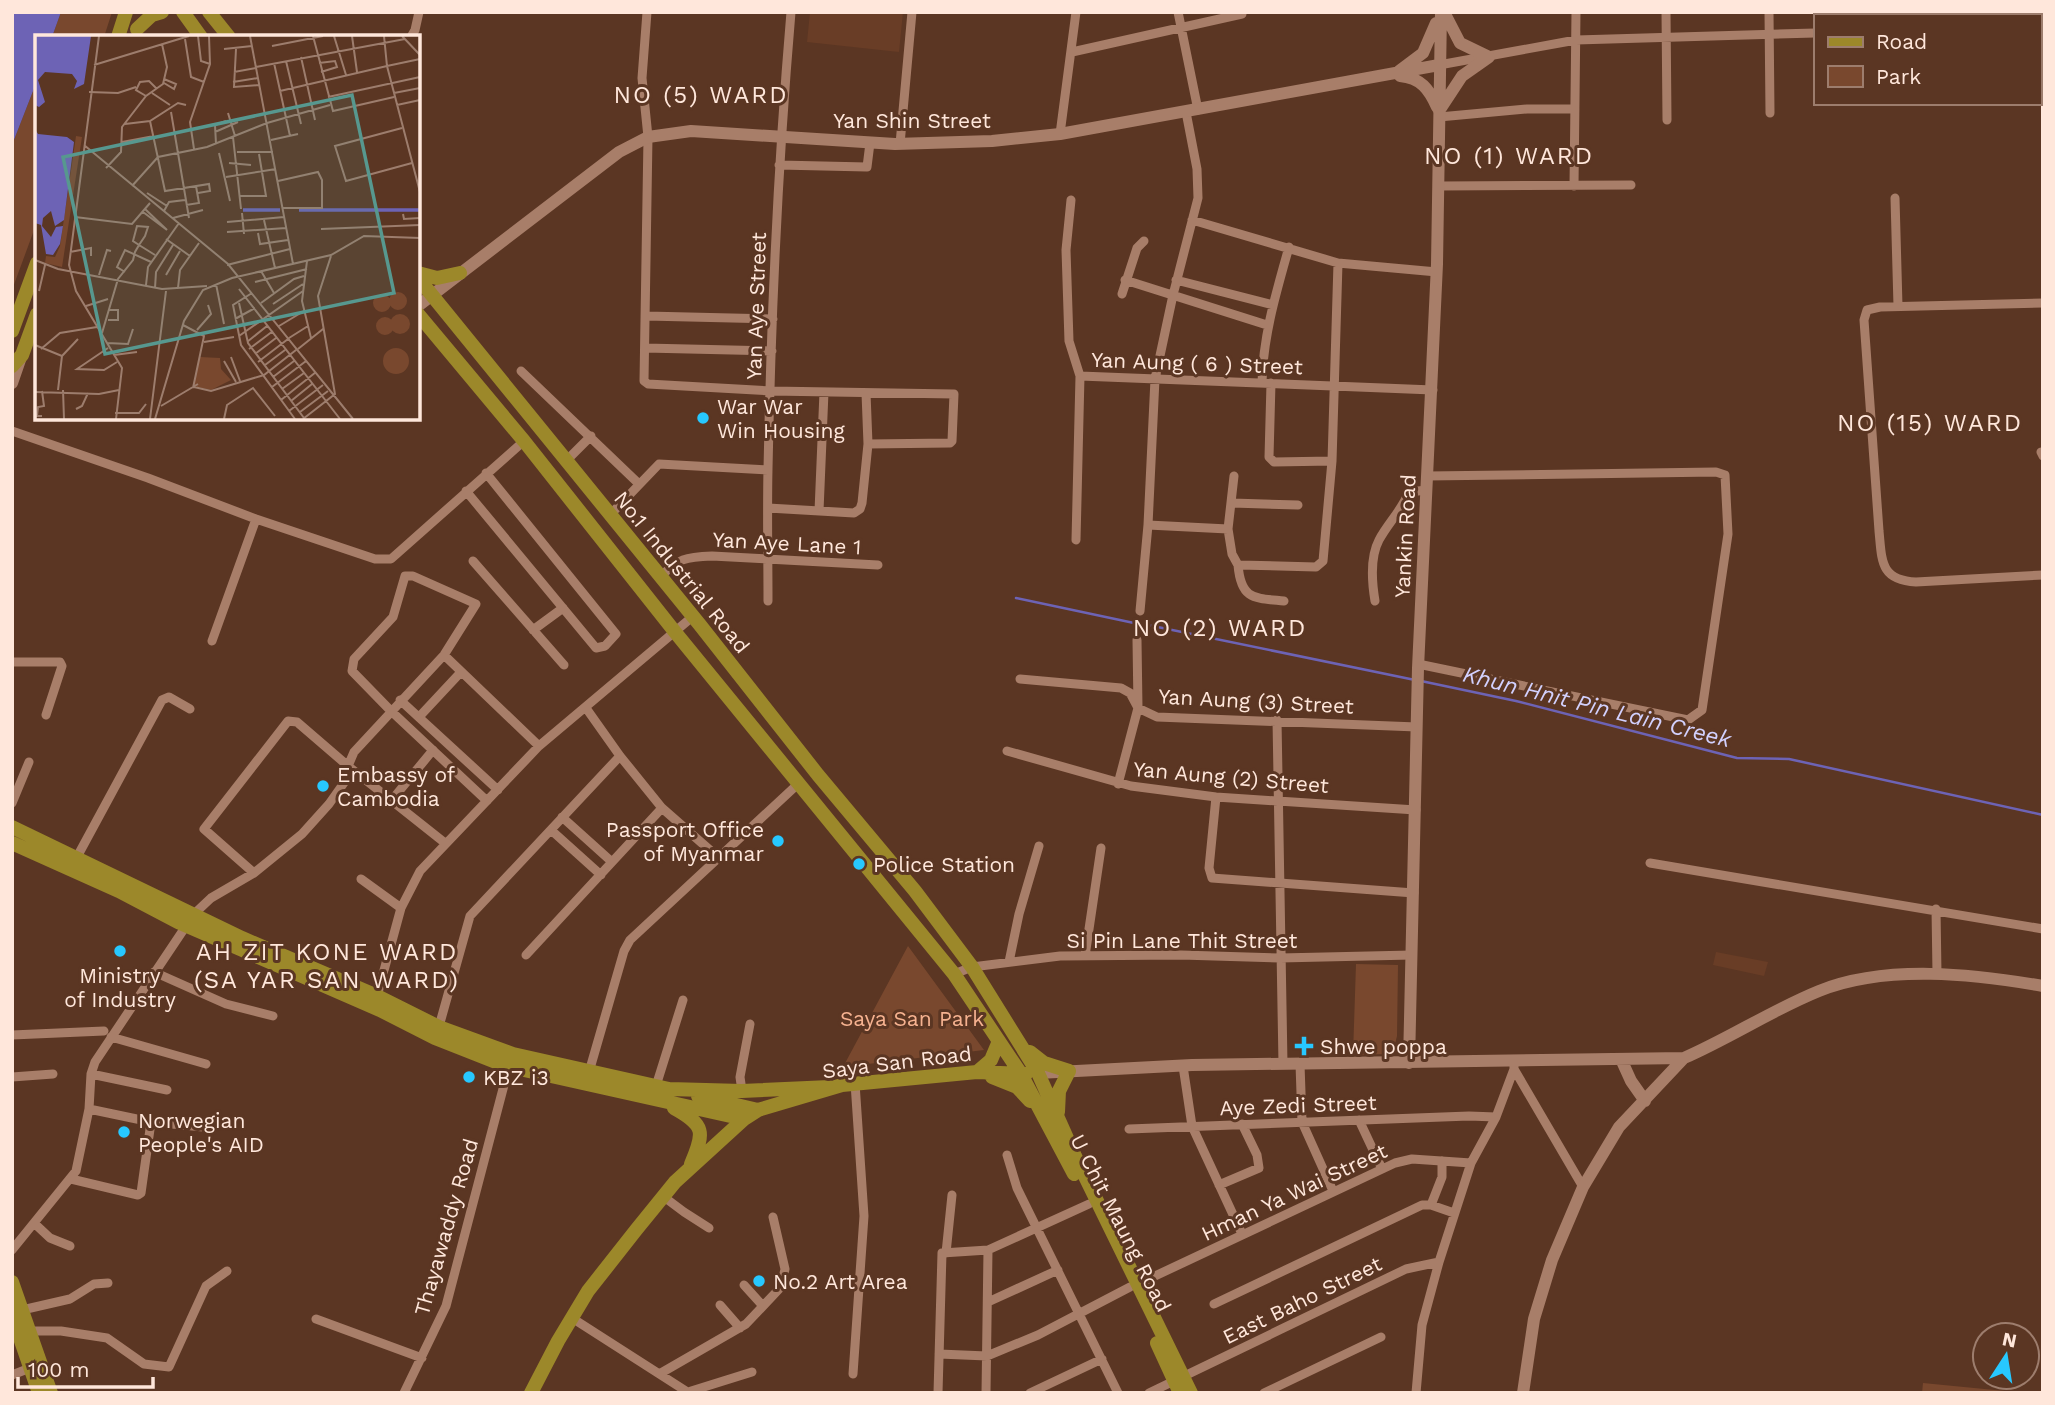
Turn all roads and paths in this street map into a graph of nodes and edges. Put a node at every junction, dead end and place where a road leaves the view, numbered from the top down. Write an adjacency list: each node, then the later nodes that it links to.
1 (126, 12): 21 (main road)
2 (143, 12): 18 (main road)
3 (162, 12): 18 (main road)
4 (209, 12): 23 (main road)
5 (419, 12): 24 (street)
6 (647, 12): 37 (street)
7 (791, 12): 38 (street, Yan Aye Street)
8 (912, 12): 40 (street)
9 (1076, 12): 27 (street)
10 (1178, 12): 17 (street)
11 (1441, 12): 28 (main road); 29 (main road, Yankin Road); 30 (main road)
12 (1576, 12): 26 (street)
13 (1666, 12): 25 (street)
14 (1769, 12): 19 (street)
15 (181, 13): 22 (main road)
16 (1242, 13): 17 (street)
17 (1182, 28): 27 (street); 32 (street)
18 (136, 33)
19 (1769, 33): 20 (street); 25 (street); 33 (street)
20 (1814, 33)
21 (119, 35)
22 (199, 35)
23 (225, 35)
24 (412, 35)
25 (1667, 36): 26 (street); 35 (street)
26 (1576, 40): 28 (street); 31 (street)
27 (1072, 51): 36 (street)
28 (1489, 57): 29 (street); 34 (main road)
29 (1439, 65): 30 (main road, Yan Shin Street); 34 (main road, Yankin Road)
30 (1393, 75): 32 (main road, Yan Shin Street); 34 (main road)
31 (1575, 109): 34 (street); 44 (street)
32 (1192, 111): 36 (main road, Yan Shin Street); 47 (street)
33 (1770, 113)
34 (1438, 114): 43 (main road, Yankin Road)
35 (1667, 120)
36 (1060, 134): 40 (main road, Yan Shin Street)
37 (648, 136): 38 (main road, Yan Shin Street); 54 (main road, Yan Shin Street); 66 (street)
38 (780, 137): 39 (main road, Yan Shin Street); 41 (street, Yan Aye Street)
39 (870, 142): 40 (main road, Yan Shin Street); 41 (street)
40 (900, 144)
41 (779, 165): 68 (street, Yan Aye Street)
42 (1631, 185): 44 (street)
43 (1439, 186): 44 (street); 52 (main road, Yankin Road)
44 (1574, 186)
45 (1895, 198): 64 (street)
46 (1071, 200): 76 (street)
47 (1192, 220): 49 (street); 57 (street)
48 (1144, 241): 55 (street)
49 (1289, 247): 50 (street); 63 (street)
50 (1338, 262): 52 (street); 81 (street)
51 (35, 268): 70 (main road)
52 (1437, 272): 82 (main road, Yankin Road)
53 (420, 274): 54 (main road)
54 (460, 274): 60 (main road, Yan Shin Street)
55 (1125, 280): 58 (street); 59 (street)
56 (420, 281): 60 (main road, No.1 Industrial Road)
57 (1176, 281): 59 (street); 63 (street)
58 (1122, 294)
59 (1173, 295): 69 (street); 77 (street)
60 (432, 296): 62 (main road, Yan Shin Street); 74 (main road, No.1 Industrial Road)
61 (2043, 303): 64 (street)
62 (420, 305)
63 (1273, 305): 69 (street)
64 (1898, 306): 115 (street)
65 (420, 316): 79 (main road, No.1 Industrial Road)
66 (646, 316): 68 (street); 71 (street)
67 (35, 319): 73 (main road)
68 (773, 319): 72 (street, Yan Aye Street)
69 (1267, 325): 80 (street)
70 (12, 331)
71 (645, 348): 72 (street); 83 (street)
72 (772, 351): 83 (street, Yan Aye Street)
73 (17, 360): 78 (main road)
74 (492, 370): 79 (main road); 90 (main road, No.1 Industrial Road)
75 (521, 371): 87 (street)
76 (1080, 376): 77 (street, Yan Aung ( 6 ) Street); 110 (street, Yan Aung ( 6 ) Street)
77 (1155, 379): 80 (street, Yan Aung ( 6 ) Street); 107 (street)
78 (12, 383)
79 (475, 383): 88 (main road, No.1 Industrial Road)
80 (1266, 383): 81 (street, Yan Aung ( 6 ) Street); 93 (street)
81 (1334, 386): 82 (street, Yan Aung ( 6 ) Street); 93 (street)
82 (1433, 390): 96 (main road, Yankin Road)
83 (771, 391): 84 (street); 94 (street, Yan Aye Street)
84 (824, 392): 85 (street); 104 (street)
85 (866, 393): 89 (street); 89 (street)
86 (12, 431): 105 (street)
87 (591, 436): 91 (street); 98 (street)
88 (524, 441): 92 (main road, No.1 Industrial Road); 95 (street)
89 (868, 444): 104 (street)
90 (556, 447): 91 (main road, No.1 Industrial Road); 92 (main road)
91 (567, 460): 106 (main road, No.1 Industrial Road)
92 (539, 461): 109 (main road, No.1 Industrial Road)
93 (1332, 461): 114 (street)
94 (768, 470): 98 (street); 103 (street, Yan Aye Street)
95 (486, 473): 100 (street); 120 (street)
96 (1427, 476): 99 (main road, Yankin Road); 131 (street)
97 (1234, 477): 101 (street)
98 (638, 483): 106 (street)
99 (1427, 490): 119 (street); 131 (main road, Yankin Road)
100 (466, 491): 105 (street); 120 (street)
101 (1232, 503): 102 (street); 108 (street)
102 (1298, 505)
103 (768, 508): 104 (street); 111 (street, Yan Aye Street)
104 (819, 511)
105 (256, 519): 126 (street)
106 (614, 521): 109 (main road); 116 (main road, No.1 Industrial Road)
107 (1148, 525): 108 (street); 121 (street)
108 (1228, 529): 114 (street)
109 (602, 540): 124 (main road, No.1 Industrial Road)
110 (1076, 540)
111 (768, 560): 113 (street, Yan Aye Lane 1); 116 (street, Yan Aye Lane 1); 117 (street, Yan Aye Street)
112 (473, 561): 123 (street)
113 (878, 565)
114 (1238, 565): 118 (street)
115 (2043, 575)
116 (660, 578): 122 (main road, No.1 Industrial Road)
117 (768, 601)
118 (1284, 601)
119 (1375, 601)
120 (562, 608): 123 (street)
121 (1140, 611)
122 (691, 618): 124 (street); 133 (main road, No.1 Industrial Road)
123 (533, 630): 129 (street)
124 (675, 632): 134 (main road, No.1 Industrial Road); 136 (street)
125 (1137, 640): 137 (street)
126 (212, 641)
127 (444, 655): 130 (street); 135 (street); 139 (street)
128 (12, 662): 140 (street)
129 (564, 665)
130 (461, 672): 141 (street); 144 (street)
131 (1418, 674): 143 (main road, Yankin Road)
132 (1020, 679): 137 (street, Yan Aung (3) Street)
133 (744, 682): 134 (main road); 146 (main road, No.1 Industrial Road)
134 (730, 697): 150 (main road, No.1 Industrial Road)
135 (400, 700): 139 (street); 141 (street)
136 (586, 708): 144 (street); 148 (street)
137 (1138, 708): 142 (street, Yan Aung (3) Street); 153 (street)
138 (190, 709): 171 (street)
139 (390, 710): 145 (street); 151 (street)
140 (46, 715)
141 (419, 717): 154 (street)
142 (1277, 720): 143 (street, Yan Aung (3) Street); 158 (street)
143 (1417, 727): 161 (main road, Yankin Road)
144 (539, 746): 154 (street)
145 (433, 750): 156 (street); 157 (street)
146 (797, 750): 150 (main road); 187 (main road, No.1 Industrial Road)
147 (1007, 751): 153 (street, Yan Aung (2) Street)
148 (620, 756): 160 (street); 162 (street)
149 (29, 762): 159 (street)
150 (782, 762): 152 (main road, No.1 Industrial Road)
151 (348, 766): 156 (street); 173 (street); 173 (street)
152 (799, 783): 169 (street); 189 (main road, No.1 Industrial Road)
153 (1118, 784): 155 (street, Yan Aung (2) Street)
154 (498, 790): 157 (street)
155 (1216, 797): 158 (street, Yan Aung (2) Street); 176 (street)
156 (391, 801): 166 (street)
157 (487, 801): 166 (street)
158 (1279, 802): 161 (street, Yan Aung (2) Street); 176 (street)
159 (12, 803)
160 (662, 808): 169 (street); 170 (street)
161 (1416, 810): 177 (main road, Yankin Road)
162 (562, 817): 164 (street); 170 (street)
163 (12, 827): 171 (main road)
164 (551, 830): 174 (street); 196 (street)
165 (12, 843): 171 (main road)
166 (445, 843): 178 (street)
167 (1039, 846): 186 (street)
168 (1101, 848): 184 (street)
169 (720, 859): 211 (street)
170 (612, 862): 174 (street)
171 (74, 863): 180 (main road)
172 (1650, 863): 179 (street)
173 (254, 873): 180 (street)
174 (601, 875): 182 (street)
175 (361, 879): 178 (street)
176 (1279, 883): 177 (street); 185 (street)
177 (1414, 893): 183 (main road, Yankin Road)
178 (401, 908): 192 (street)
179 (1936, 909): 181 (street); 190 (street)
180 (190, 920): 188 (street); 192 (main road); 196 (main road)
181 (2043, 929)
182 (526, 955)
183 (1412, 955): 185 (street, Si Pin Lane Thit Street); 204 (main road, Yankin Road)
184 (1085, 956): 185 (street, Si Pin Lane Thit Street); 186 (street, Si Pin Lane Thit Street)
185 (1280, 958): 206 (street)
186 (1009, 962): 187 (street, Si Pin Lane Thit Street)
187 (968, 963): 189 (street, Si Pin Lane Thit Street); 197 (main road)
188 (154, 972): 194 (street); 198 (street)
189 (954, 974): 200 (main road)
190 (1937, 974): 191 (main road); 201 (main road)
191 (2043, 986)
192 (377, 996): 196 (main road)
193 (683, 1000): 223 (street)
194 (273, 1016)
195 (750, 1024): 222 (street)
196 (437, 1032): 203 (main road)
197 (1013, 1033): 210 (main road); 213 (main road)
198 (107, 1034): 199 (street); 205 (street); 215 (street)
199 (12, 1035)
200 (999, 1041): 212 (main road); 216 (main road)
201 (1684, 1058): 202 (main road, Saya San Road); 224 (main road)
202 (1621, 1059): 208 (main road, Saya San Road); 224 (main road)
203 (511, 1060): 211 (main road); 218 (main road); 280 (street, Thayawaddy Road)
204 (1409, 1063): 207 (main road, Saya San Road); 208 (main road, Saya San Road)
205 (206, 1064)
206 (1283, 1064): 207 (main road, Saya San Road); 209 (main road, Saya San Road)
207 (1300, 1064): 231 (street)
208 (1514, 1065): 227 (street); 244 (street)
209 (1183, 1066): 210 (main road, Saya San Road); 234 (street)
210 (1069, 1071): 213 (main road, Saya San Road); 232 (main road)
211 (589, 1072): 218 (main road)
212 (977, 1072): 216 (main road, Saya San Road); 219 (main road, Saya San Road); 232 (main road)
213 (1038, 1073): 216 (main road, Saya San Road); 232 (main road, U Chit Maung Road)
214 (53, 1074): 217 (street)
215 (91, 1074): 221 (street); 225 (street)
216 (1021, 1074): 232 (main road, U Chit Maung Road)
217 (12, 1077)
218 (605, 1082): 223 (main road)
219 (855, 1083): 220 (main road, Saya San Road); 286 (street)
220 (830, 1087): 222 (main road); 226 (main road, Saya San Road)
221 (167, 1090)
222 (742, 1091): 223 (main road)
223 (662, 1092): 226 (main road); 228 (main road); 241 (main road)
224 (1645, 1101): 244 (main road)
225 (89, 1109): 230 (street); 242 (street)
226 (758, 1110): 228 (main road, Saya San Road)
227 (1496, 1117): 229 (street, Aye Zedi Street); 239 (street)
228 (744, 1119): 241 (main road, Saya San Road)
229 (1359, 1120): 231 (street, Aye Zedi Street); 240 (street)
230 (151, 1122): 235 (street); 242 (street)
231 (1302, 1122): 233 (street, Aye Zedi Street); 245 (street)
232 (1054, 1124): 248 (main road, U Chit Maung Road); 266 (main road, U Chit Maung Road)
233 (1242, 1124): 234 (street, Aye Zedi Street); 243 (street)
234 (1192, 1126): 236 (street, Aye Zedi Street); 243 (street)
235 (203, 1127)
236 (1129, 1129)
237 (1006, 1155): 254 (street)
238 (1442, 1161): 239 (street, Hman Ya Wai Street); 240 (street, Hman Ya Wai Street); 249 (street)
239 (1471, 1163): 250 (street)
240 (1382, 1169): 245 (street, Hman Ya Wai Street)
241 (688, 1170): 247 (main road, Saya San Road)
242 (71, 1179): 252 (street)
243 (1219, 1185): 255 (street)
244 (1583, 1187): 301 (main road)
245 (1333, 1191): 255 (street, Hman Ya Wai Street)
246 (952, 1195): 259 (street)
247 (664, 1197): 253 (street); 273 (main road, Saya San Road)
248 (1089, 1204): 254 (street); 266 (main road, U Chit Maung Road)
249 (1431, 1205): 250 (street); 268 (street)
250 (1454, 1213): 260 (street)
251 (773, 1217): 270 (street)
252 (34, 1223): 256 (street); 257 (street)
253 (709, 1228)
254 (1037, 1228): 258 (street); 261 (street)
255 (1242, 1234): 266 (street, Hman Ya Wai Street)
256 (70, 1246)
257 (12, 1250)
258 (988, 1250): 259 (street); 267 (street)
259 (944, 1253): 278 (street)
260 (1438, 1262): 287 (street, East Baho Street); 300 (street)
261 (1058, 1270): 267 (street); 272 (street)
262 (227, 1271): 276 (street)
263 (12, 1282): 271 (main road)
264 (108, 1283): 271 (street)
265 (744, 1285): 270 (street)
266 (1134, 1286): 272 (street, Hman Ya Wai Street); 287 (main road, U Chit Maung Road)
267 (988, 1302): 279 (street)
268 (1214, 1304)
269 (720, 1305): 275 (street)
270 (763, 1306): 275 (street)
271 (17, 1313): 276 (main road); 282 (main road)
272 (1079, 1313): 279 (street, Hman Ya Wai Street); 281 (street)
273 (572, 1318): 284 (street); 292 (main road, Saya San Road)
274 (316, 1319): 280 (street)
275 (740, 1328): 284 (street)
276 (29, 1331): 290 (main road)
277 (1381, 1337): 299 (street)
278 (939, 1353): 279 (street); 293 (street)
279 (987, 1356): 294 (street)
280 (422, 1358): 291 (street, Thayawaddy Road)
281 (1102, 1359): 295 (street); 296 (street)
282 (30, 1368): 285 (street); 289 (main road)
283 (752, 1372): 288 (street)
284 (661, 1373): 288 (street)
285 (12, 1374)
286 (853, 1374)
287 (1179, 1383): 297 (street, East Baho Street); 298 (main road, U Chit Maung Road)
288 (689, 1392)
289 (39, 1393)
290 (51, 1393)
291 (404, 1393)
292 (531, 1393)
293 (938, 1393)
294 (986, 1393)
295 (1030, 1393)
296 (1118, 1393)
297 (1149, 1393)
298 (1191, 1393)
299 (1264, 1393)
300 (1416, 1393)
301 (1523, 1393)

